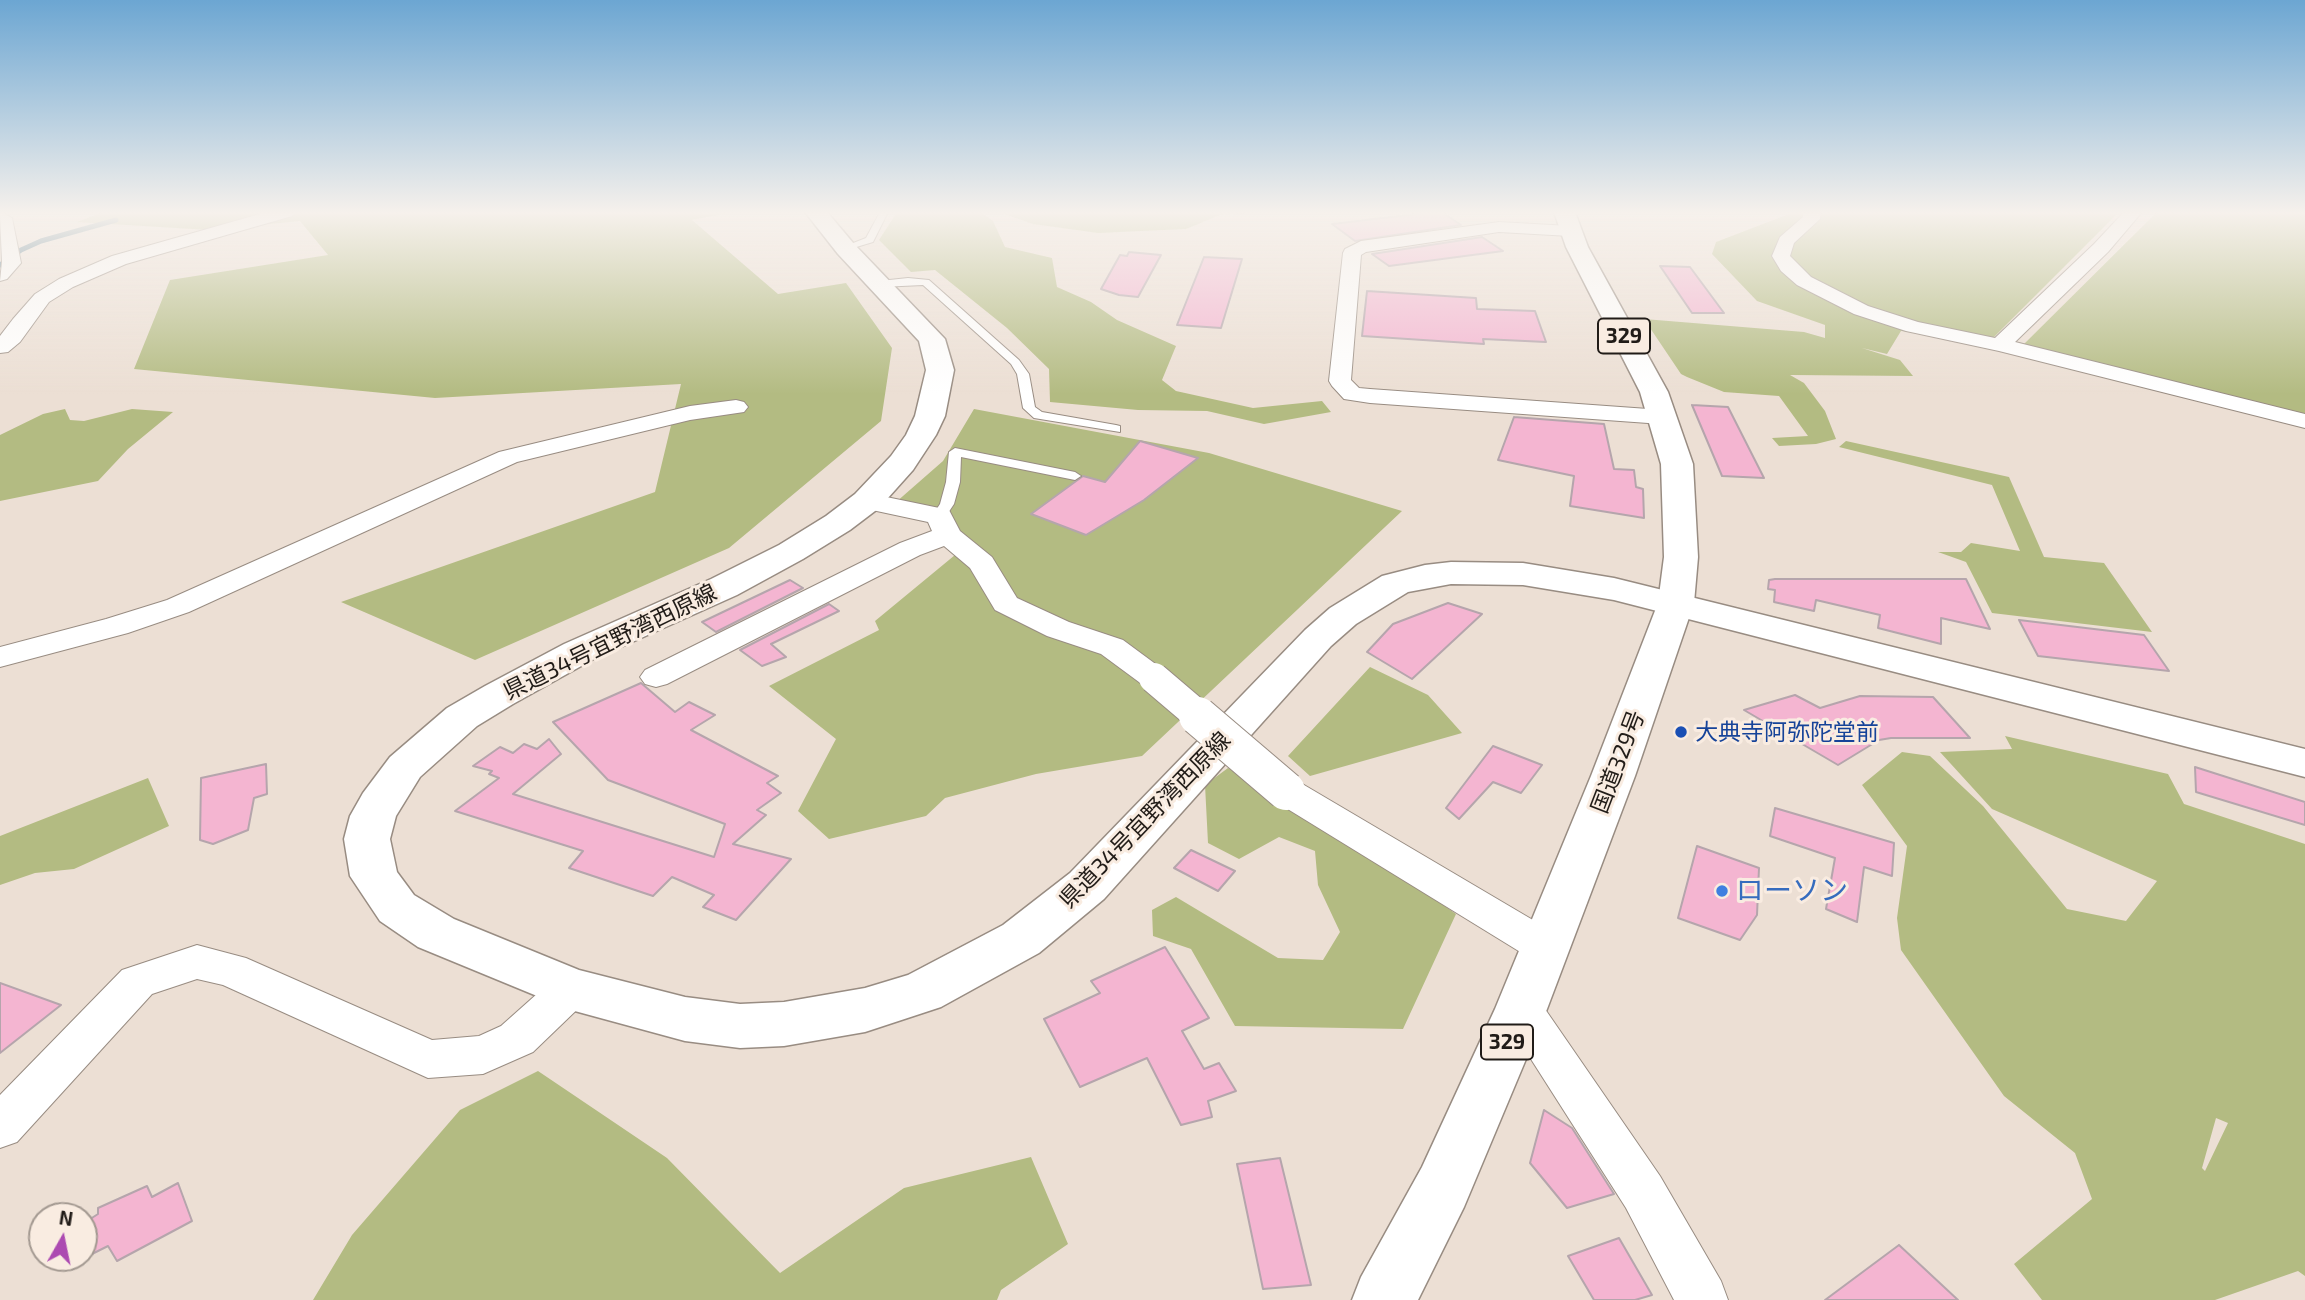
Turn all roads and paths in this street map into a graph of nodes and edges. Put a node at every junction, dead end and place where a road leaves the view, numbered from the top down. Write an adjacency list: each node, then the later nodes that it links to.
1 (90, 273): 9 (street)
2 (869, 273): 7 (main road, 県道34号宜野湾西原線)
3 (1350, 273): 11 (street)
4 (1593, 273): 11 (main road, 国道329号 / 329)
5 (1794, 273): 8 (street)
6 (2076, 273): 8 (street)
7 (880, 284): 13 (lane); 15 (main road, 県道34号宜野湾西原線)
8 (2000, 345): 12 (street)
9 (0, 347)
10 (736, 407): 18 (street)
11 (1662, 417): 17 (main road, 国道329号 / 329)
12 (2305, 421)
13 (1115, 429)
14 (1075, 475): 16 (lane)
15 (867, 501): 16 (street); 22 (main road, 県道34号宜野湾西原線)
16 (944, 526): 19 (street); 21 (street, bridge)
17 (1676, 603): 20 (main road, 県道34号宜野湾西原線); 21 (main road, 国道329号 / 329); 22 (main road, 県道34号宜野湾西原線)
18 (0, 657)
19 (656, 677)
20 (2305, 763)
21 (1545, 947): 23 (main road, 国道329号 / 329)
22 (572, 989): 24 (street)
23 (1521, 1009): 25 (main road, 国道329号 / 329); 26 (street)
24 (0, 1127)
25 (1384, 1300)
26 (1702, 1300)

